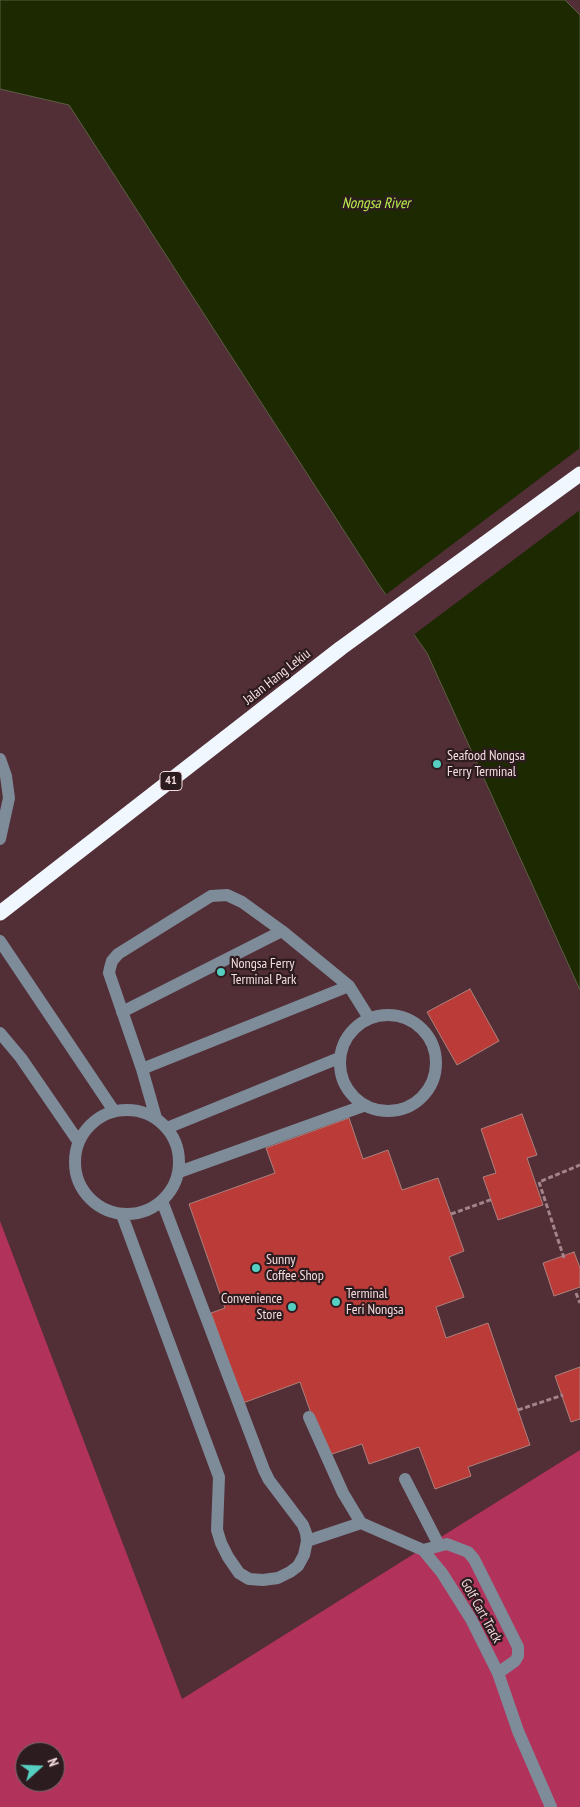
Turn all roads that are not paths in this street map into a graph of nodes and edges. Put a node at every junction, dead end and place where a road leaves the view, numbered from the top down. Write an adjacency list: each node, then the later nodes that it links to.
1 (580, 474): 4 (highway, Jalan Hang Lekiu / 41)
2 (0, 760): 3 (lane)
3 (0, 839)
4 (0, 913)
5 (282, 931): 7 (lane); 8 (lane); 8 (lane)
6 (0, 941): 14 (lane)
7 (349, 986): 9 (lane); 12 (lane)
8 (122, 1012): 12 (lane)
9 (369, 1018): 11 (lane); 13 (lane)
10 (0, 1033): 17 (lane)
11 (339, 1058): 13 (lane); 16 (lane)
12 (142, 1069): 15 (lane)
13 (363, 1106): 18 (lane)
14 (114, 1110): 15 (lane); 17 (lane)
15 (156, 1118): 16 (lane)
16 (168, 1128): 18 (lane)
17 (78, 1141): 20 (lane)
18 (179, 1172): 19 (lane)
19 (162, 1201): 20 (lane); 24 (lane)
20 (122, 1215): 24 (lane)
21 (310, 1417): 23 (lane)
22 (405, 1479): 25 (lane)
23 (361, 1523): 24 (lane); 26 (lane, Golf Cart Track)
24 (307, 1541)
25 (439, 1545): 26 (lane); 27 (lane)
26 (423, 1550): 27 (lane, Golf Cart Track)
27 (498, 1673): 28 (lane, Golf Cart Track)
28 (551, 1807)

